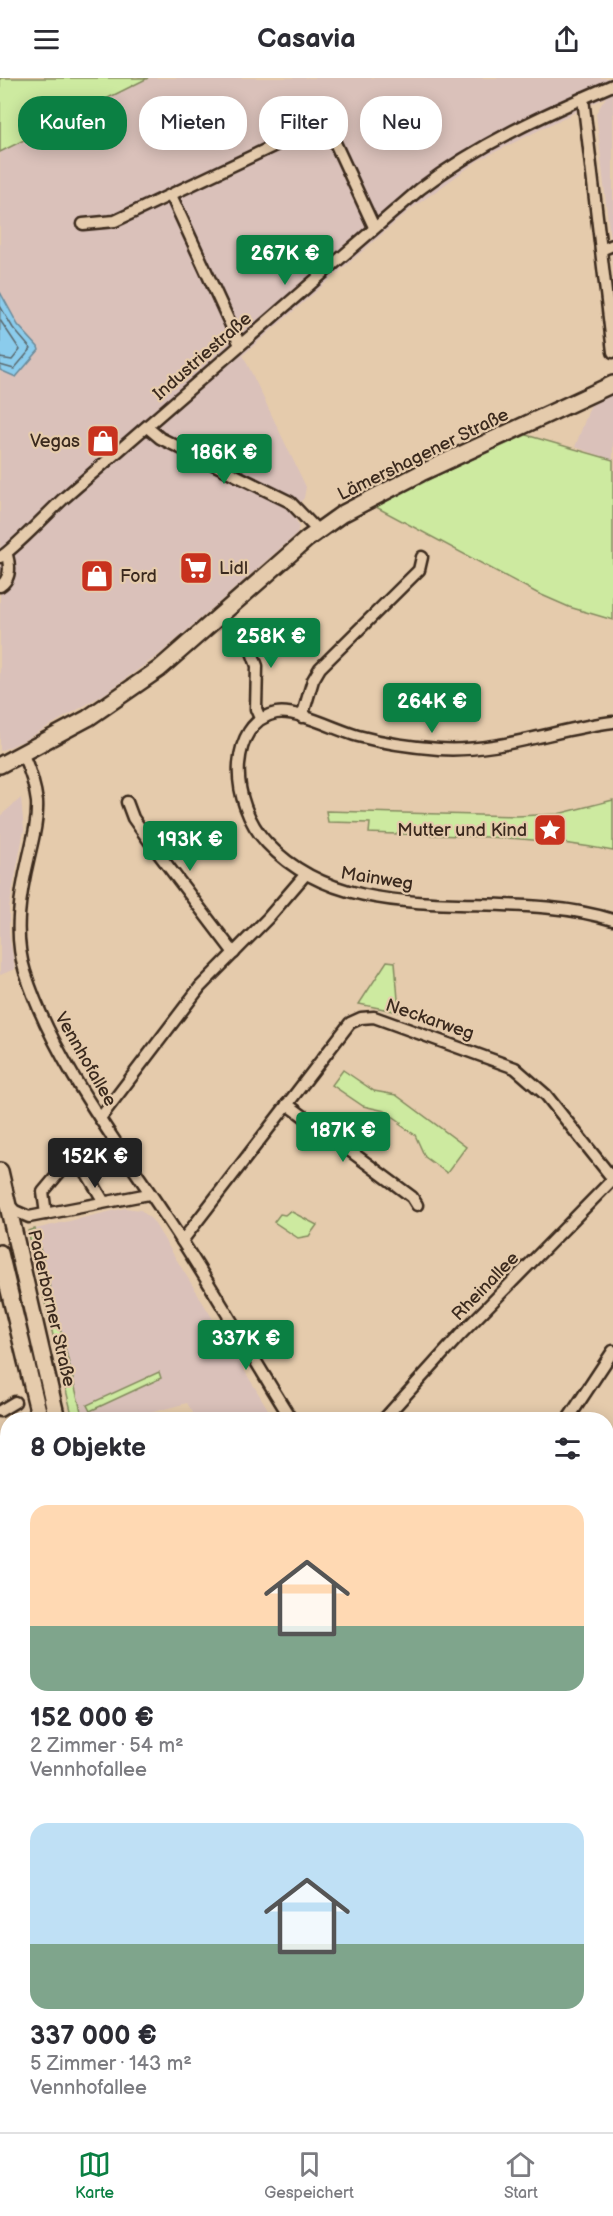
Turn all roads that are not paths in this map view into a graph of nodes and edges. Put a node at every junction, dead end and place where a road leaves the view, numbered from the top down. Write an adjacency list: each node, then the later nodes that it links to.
1 (613, 85): 2 (street, Industriestraße)
2 (583, 98): 5 (street, Industriestraße); 7 (street)
3 (171, 195): 4 (street); 5 (street); 8 (street)
4 (84, 224)
5 (374, 228): 8 (street, Industriestraße)
6 (613, 245): 7 (street)
7 (601, 250): 9 (street)
8 (240, 345): 11 (street, Industriestraße)
9 (613, 352)
10 (613, 384): 12 (main road, Lämershagener Straße)
11 (147, 427): 12 (street); 13 (street, Industriestraße)
12 (318, 531): 20 (main road, Lämershagener Straße)
13 (4, 556): 15 (street, Industriestraße)
14 (422, 557): 17 (street)
15 (0, 586)
16 (245, 633): 18 (street)
17 (302, 717): 18 (street); 19 (street)
18 (260, 718): 23 (street, Mainweg)
19 (613, 722)
20 (23, 755): 21 (main road, Lämershagener Straße); 27 (street, Vennhofallee)
21 (0, 765)
22 (127, 802): 25 (street)
23 (305, 875): 24 (street, Mainweg); 25 (street)
24 (613, 920)
25 (234, 953): 27 (street)
26 (287, 1104): 29 (street, Neckarweg); 33 (street); 35 (street, Neckarweg)
27 (100, 1117): 30 (street, Vennhofallee)
28 (0, 1170): 32 (main road, Paderborner Straße)
29 (613, 1179): 43 (street, Rheinallee)
30 (149, 1194): 31 (street); 35 (street, Vennhofallee)
31 (104, 1202): 34 (street); 34 (street)
32 (9, 1205): 34 (street); 41 (main road, Paderborner Straße)
33 (417, 1205)
34 (46, 1214)
35 (182, 1241): 42 (street, Vennhofallee)
36 (0, 1253): 40 (main road, Paderborner Straße)
37 (613, 1351): 44 (street)
38 (15, 1402): 39 (street)
39 (0, 1411)
40 (38, 1412)
41 (55, 1412)
42 (287, 1412)
43 (390, 1412)
44 (573, 1412)

